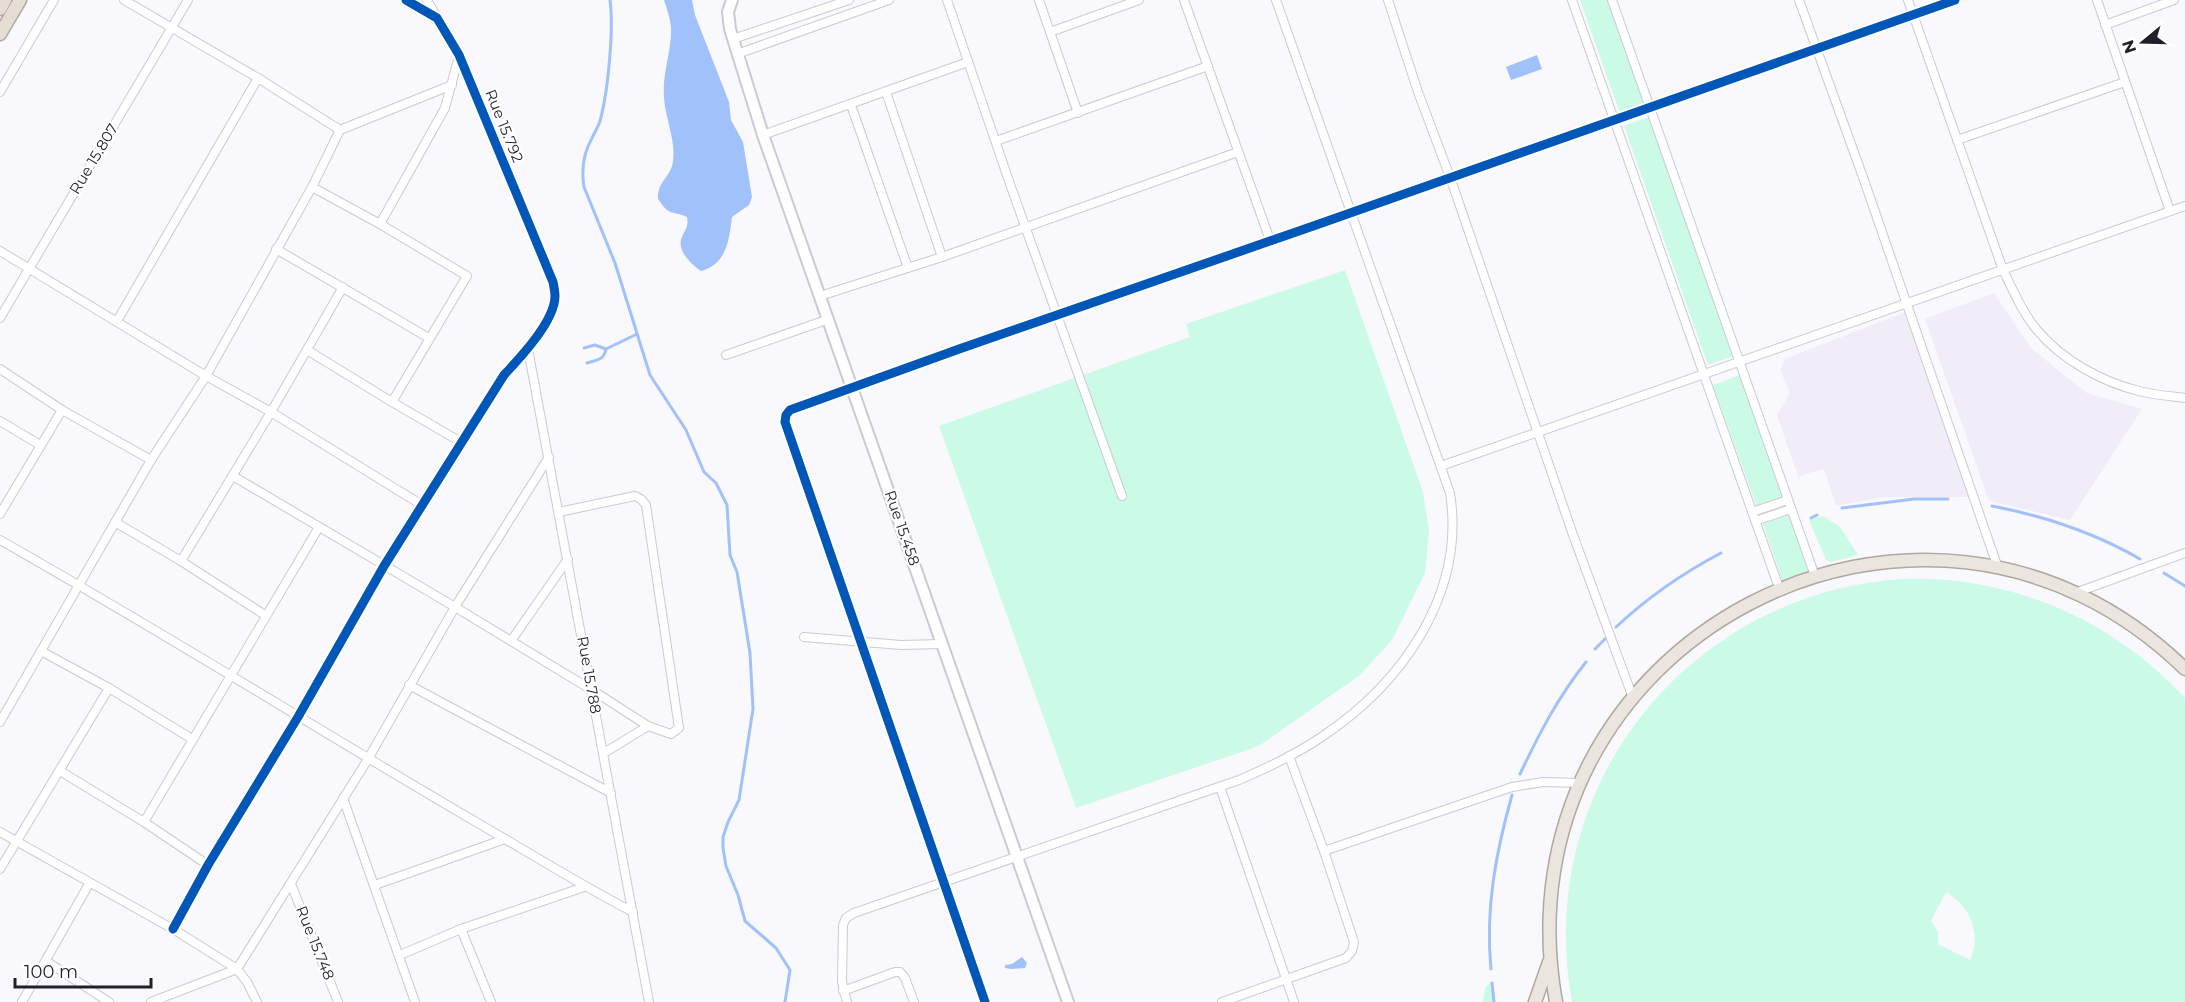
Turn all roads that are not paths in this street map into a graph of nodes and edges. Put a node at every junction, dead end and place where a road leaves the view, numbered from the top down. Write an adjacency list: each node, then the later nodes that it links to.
1 (5, 0): 24 (highway)
2 (20, 0): 30 (highway)
3 (54, 0): 40 (street)
4 (124, 0): 28 (street)
5 (188, 0): 28 (street, Rue 15.807)
6 (406, 0): 26 (street, Rue 15.792)
7 (427, 0): 26 (street)
8 (849, 0): 31 (street)
9 (889, 0): 33 (street)
10 (947, 0): 35 (street)
11 (1039, 0): 29 (street)
12 (1139, 0): 29 (street)
13 (1184, 0): 36 (street)
14 (1276, 0): 55 (street)
15 (1388, 0): 51 (street)
16 (1572, 0): 45 (street)
17 (1612, 0): 43 (street)
18 (1799, 0): 32 (street)
19 (1908, 0): 25 (street)
20 (1955, 0): 25 (street)
21 (2097, 0): 27 (street)
22 (2174, 0): 27 (street)
23 (731, 1): 31 (main road, Rue 15.458)
24 (0, 9)
25 (1913, 15): 32 (street); 48 (street)
26 (437, 18): 34 (street, Rue 15.792)
27 (2105, 25): 38 (street)
28 (172, 28): 37 (street); 62 (street, Rue 15.807)
29 (1050, 32): 44 (street)
30 (0, 34)
31 (733, 39): 33 (main road, Rue 15.458)
32 (1816, 49): 43 (street); 67 (street)
33 (737, 54): 47 (main road, Rue 15.458)
34 (459, 55): 39 (street); 73 (street, Rue 15.792)
35 (968, 63): 41 (street); 49 (street)
36 (1208, 66): 44 (street); 50 (street)
37 (258, 78): 46 (street); 71 (street)
38 (2125, 82): 48 (street); 54 (street)
39 (452, 85): 46 (street); 56 (street)
40 (0, 92)
41 (886, 93): 42 (street); 61 (street)
42 (851, 105): 47 (street); 63 (street)
43 (1650, 107): 45 (street); 76 (street)
44 (1078, 113): 49 (street)
45 (1614, 120): 51 (street); 78 (street)
46 (340, 130): 52 (street)
47 (763, 135): 66 (main road, Rue 15.458)
48 (1957, 140): 64 (street)
49 (996, 141): 57 (street)
50 (1238, 152): 57 (street); 58 (street)
51 (1450, 177): 55 (street); 86 (street)
52 (312, 187): 56 (street); 59 (street)
53 (2185, 206): 54 (street)
54 (2170, 211): 64 (street)
55 (1351, 212): 58 (street); 91 (street)
56 (380, 224): 72 (street)
57 (1026, 227): 61 (street); 68 (street)
58 (1270, 240): 68 (street)
59 (276, 249): 65 (street); 79 (street)
60 (0, 251): 62 (street)
61 (942, 257): 63 (street)
62 (29, 268): 69 (street, Rue 15.807); 71 (street)
63 (908, 268): 66 (street)
64 (2003, 270): 67 (street); 81 (street)
65 (343, 287): 72 (street); 74 (street)
66 (820, 296): 70 (main road, Rue 15.458)
67 (1906, 304): 76 (street); 108 (street)
68 (1057, 315): 80 (street); 93 (street)
69 (0, 318)
70 (829, 319): 75 (street); 80 (main road, Rue 15.458)
71 (117, 321): 79 (street)
72 (429, 338): 82 (street)
73 (528, 349): 87 (street); 89 (street, Rue 15.788)
74 (307, 350): 82 (street); 84 (street)
75 (726, 355)
76 (1739, 362): 78 (street); 94 (street)
77 (0, 369): 83 (street)
78 (1703, 375): 86 (street); 98 (street)
79 (206, 376): 84 (street); 90 (street)
80 (853, 387): 117 (street); 118 (main road, Rue 15.458)
81 (2185, 398)
82 (392, 402): 87 (street)
83 (62, 410): 88 (street); 90 (street)
84 (271, 412): 92 (street); 95 (street)
85 (0, 421): 88 (street)
86 (1538, 432): 91 (street); 125 (street)
87 (460, 442): 95 (street)
88 (40, 445): 99 (street)
89 (549, 457): 97 (street, Rue 15.788); 113 (street)
90 (151, 460): 101 (street)
91 (1441, 466): 132 (street)
92 (232, 476): 102 (street); 106 (street)
93 (1122, 496)
94 (1788, 500): 96 (street); 98 (street)
95 (422, 505): 107 (street)
96 (1791, 509): 100 (street); 109 (street)
97 (559, 512): 105 (street, Rue 15.788); 129 (street)
98 (1752, 512): 100 (street)
99 (0, 514)
100 (1755, 521): 111 (street)
101 (115, 522): 106 (street); 110 (street)
102 (319, 527): 107 (street); 114 (street)
103 (0, 540): 110 (street)
104 (2185, 553): 112 (street)
105 (568, 559): 116 (street); 124 (street, Rue 15.788)
106 (181, 561): 114 (street)
107 (384, 566): 113 (street); 127 (street)
108 (1998, 568): 109 (main road); 112 (main road)
109 (1815, 576): 111 (main road)
110 (79, 585): 119 (street); 121 (street)
111 (1779, 588): 125 (main road)
112 (2075, 593): 120 (main road)
113 (455, 607): 116 (street); 122 (street)
114 (265, 615): 121 (street)
115 (804, 637): 117 (street)
116 (511, 641): 124 (street)
117 (861, 643): 118 (street); 147 (street)
118 (941, 644): 144 (main road, Rue 15.458)
119 (41, 651): 123 (street); 126 (street)
120 (2185, 669)
121 (232, 675): 127 (street); 130 (street)
122 (409, 685): 133 (street); 137 (street)
123 (109, 688): 130 (street); 134 (street)
124 (592, 690): 129 (street); 131 (street, Rue 15.788)
125 (1633, 698): 135 (main road)
126 (3, 708): 128 (street)
127 (298, 717): 133 (street); 145 (street)
128 (0, 722)
129 (648, 726): 131 (street)
130 (192, 740): 139 (street)
131 (604, 753): 137 (street, Rue 15.788)
132 (1289, 756): 136 (street); 143 (street)
133 (368, 759): 138 (street); 141 (street)
134 (60, 771): 139 (street); 142 (street)
135 (1581, 783): 143 (street); 156 (main road)
136 (1220, 787): 144 (street); 159 (street)
137 (611, 793): 152 (street, Rue 15.788)
138 (343, 798): 149 (street); 150 (street)
139 (144, 822): 145 (street)
140 (0, 832): 142 (street)
141 (505, 839): 150 (street); 151 (street)
142 (16, 842): 146 (street); 148 (street)
143 (1324, 851): 159 (street)
144 (1017, 858): 147 (street); 172 (main road, Rue 15.458)
145 (208, 865): 153 (street)
146 (0, 869)
147 (944, 882): 160 (street); 171 (street)
148 (89, 884): 153 (street); 157 (street)
149 (291, 884): 158 (street); 165 (street, Rue 15.748)
150 (375, 885): 155 (street)
151 (584, 887): 152 (street); 154 (street)
152 (633, 912): 168 (street, Rue 15.788)
153 (173, 929): 158 (street)
154 (461, 929): 155 (street); 167 (street)
155 (400, 955): 166 (street)
156 (1551, 958): 175 (main road); 176 (main road)
157 (46, 961): 161 (street); 162 (street)
158 (237, 969): 163 (street); 164 (street)
159 (1286, 979): 173 (street); 174 (street)
160 (843, 991): 169 (street); 170 (street)
161 (22, 1002)
162 (109, 1002)
163 (151, 1002)
164 (257, 1002)
165 (338, 1002)
166 (415, 1002)
167 (491, 1002)
168 (649, 1002)
169 (847, 1002)
170 (914, 1002)
171 (986, 1002)
172 (1068, 1002)
173 (1222, 1002)
174 (1294, 1002)
175 (1535, 1002)
176 (1556, 1002)

